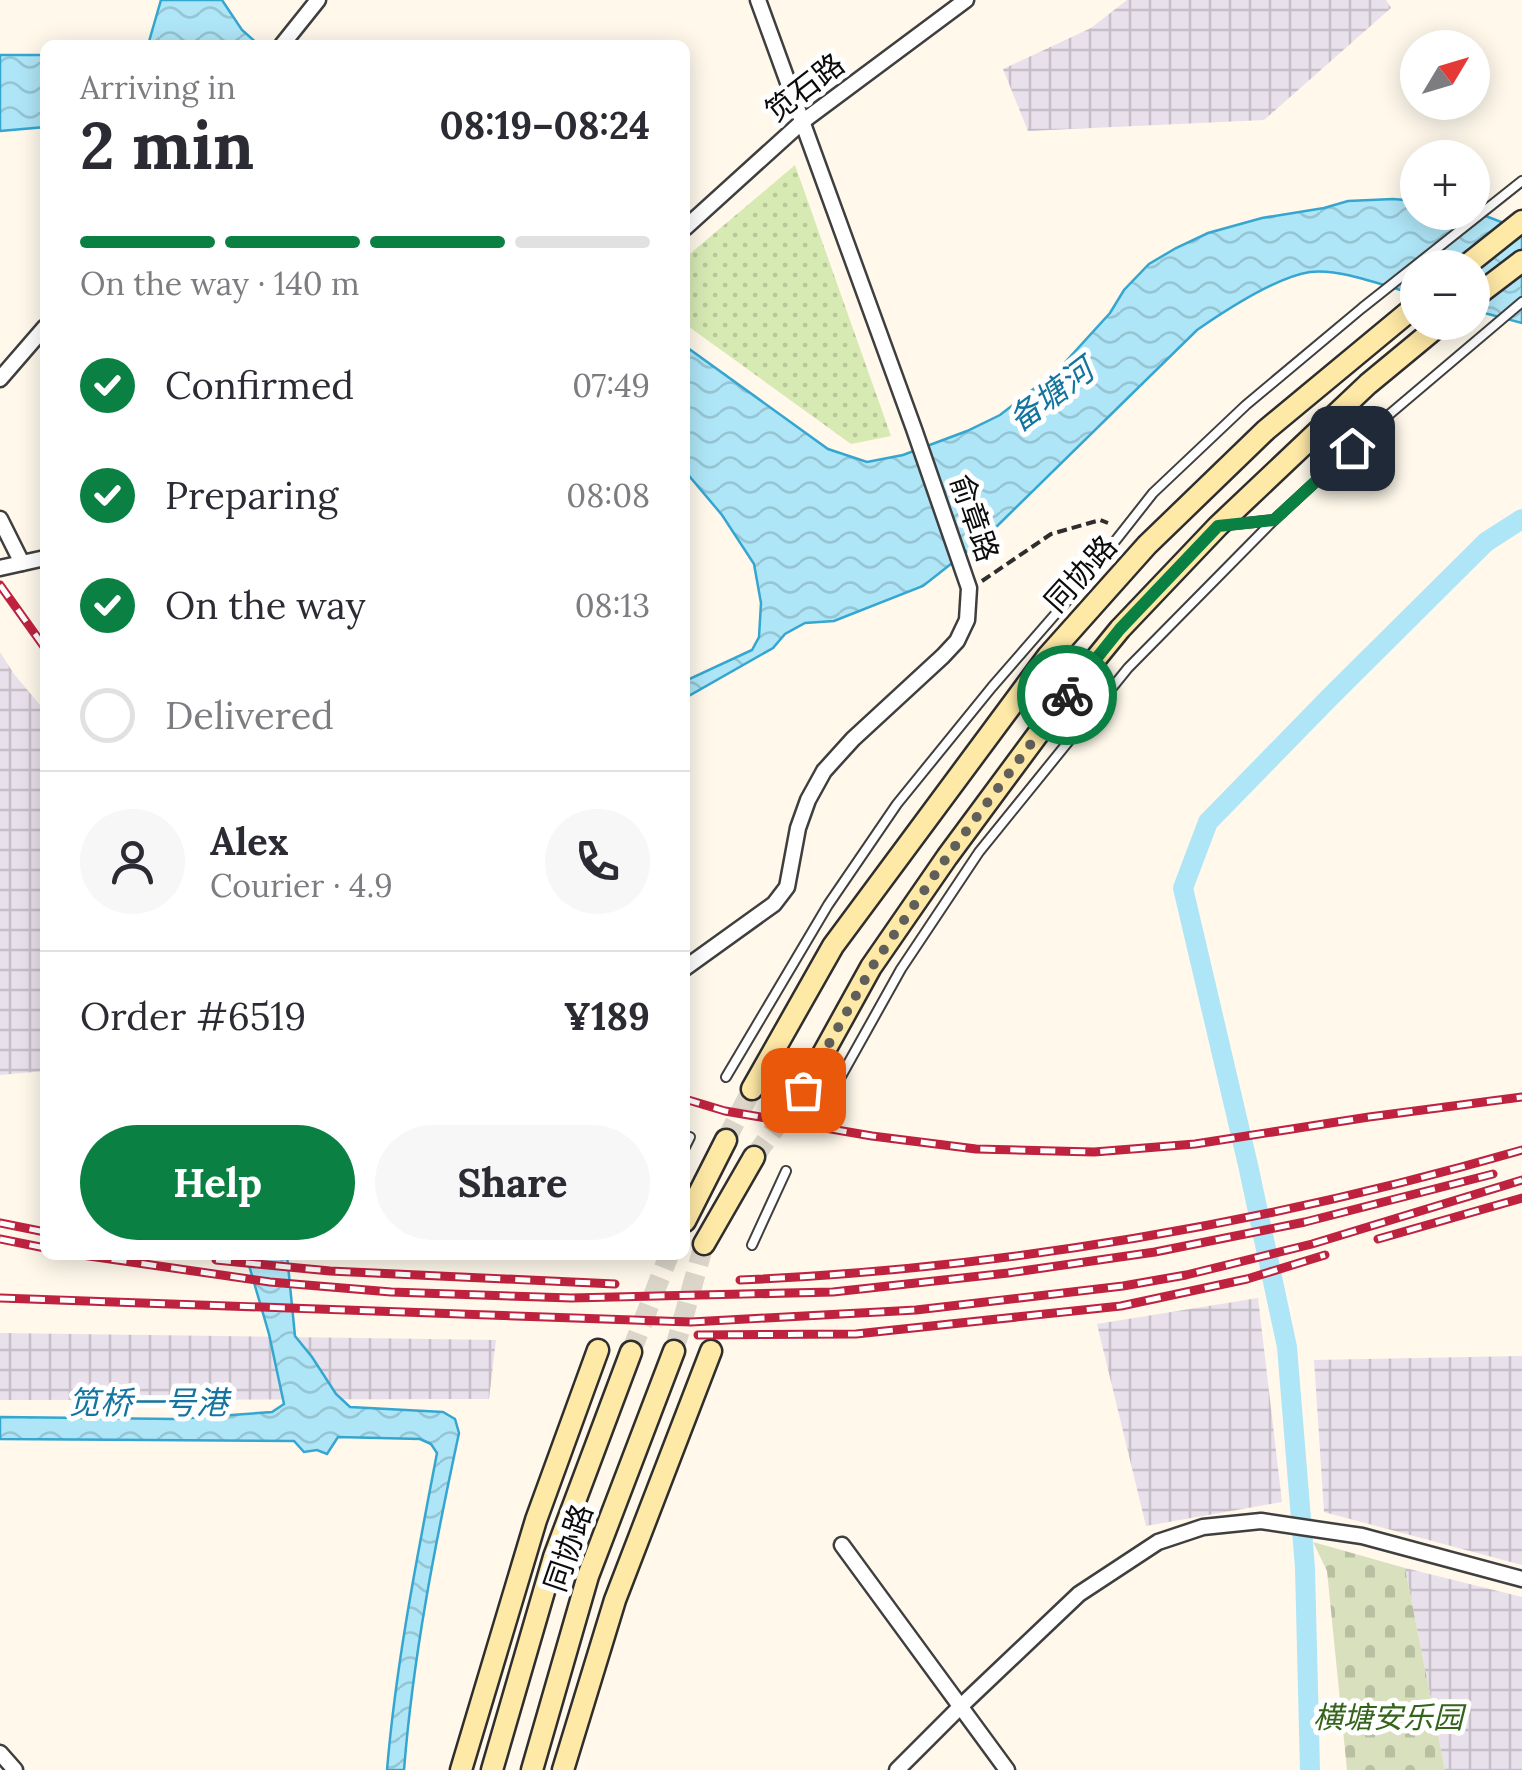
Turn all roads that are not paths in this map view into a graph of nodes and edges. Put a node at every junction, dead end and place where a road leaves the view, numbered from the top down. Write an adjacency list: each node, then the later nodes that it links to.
1 (318, 0): 4 (street)
2 (758, 0): 5 (street, 俞章路)
3 (966, 0): 5 (street, 笕石路)
4 (286, 40)
5 (802, 122): 8 (street, 笕石路); 23 (street, 俞章路)
6 (1522, 181): 24 (lane)
7 (1522, 221): 9 (main road)
8 (690, 223)
9 (1486, 250)
10 (1522, 261): 11 (main road)
11 (1490, 285)
12 (1522, 302): 18 (lane)
13 (1400, 318): 25 (main road, 同协路)
14 (40, 333): 16 (street)
15 (1421, 340): 19 (main road)
16 (0, 379)
17 (0, 518): 21 (street)
18 (1274, 520): 19 (lane); 27 (lane)
19 (1218, 526): 26 (main road)
20 (40, 559): 21 (street)
21 (22, 563): 22 (street)
22 (0, 568)
23 (690, 964)
24 (726, 1077)
25 (752, 1089)
26 (803, 1090)
27 (825, 1105)
28 (726, 1140): 31 (main road)
29 (754, 1157): 32 (main road)
30 (786, 1171): 33 (lane)
31 (690, 1212)
32 (704, 1244)
33 (752, 1245)
34 (598, 1350): 43 (main road)
35 (674, 1350): 45 (main road, 同协路)
36 (710, 1350): 46 (main road)
37 (631, 1352): 44 (main road, 同协路)
38 (842, 1545): 40 (street)
39 (1522, 1579): 40 (street)
40 (960, 1706): 47 (street); 48 (street)
41 (0, 1753): 42 (street)
42 (15, 1770)
43 (461, 1770)
44 (492, 1770)
45 (532, 1770)
46 (563, 1770)
47 (897, 1770)
48 (1008, 1770)

